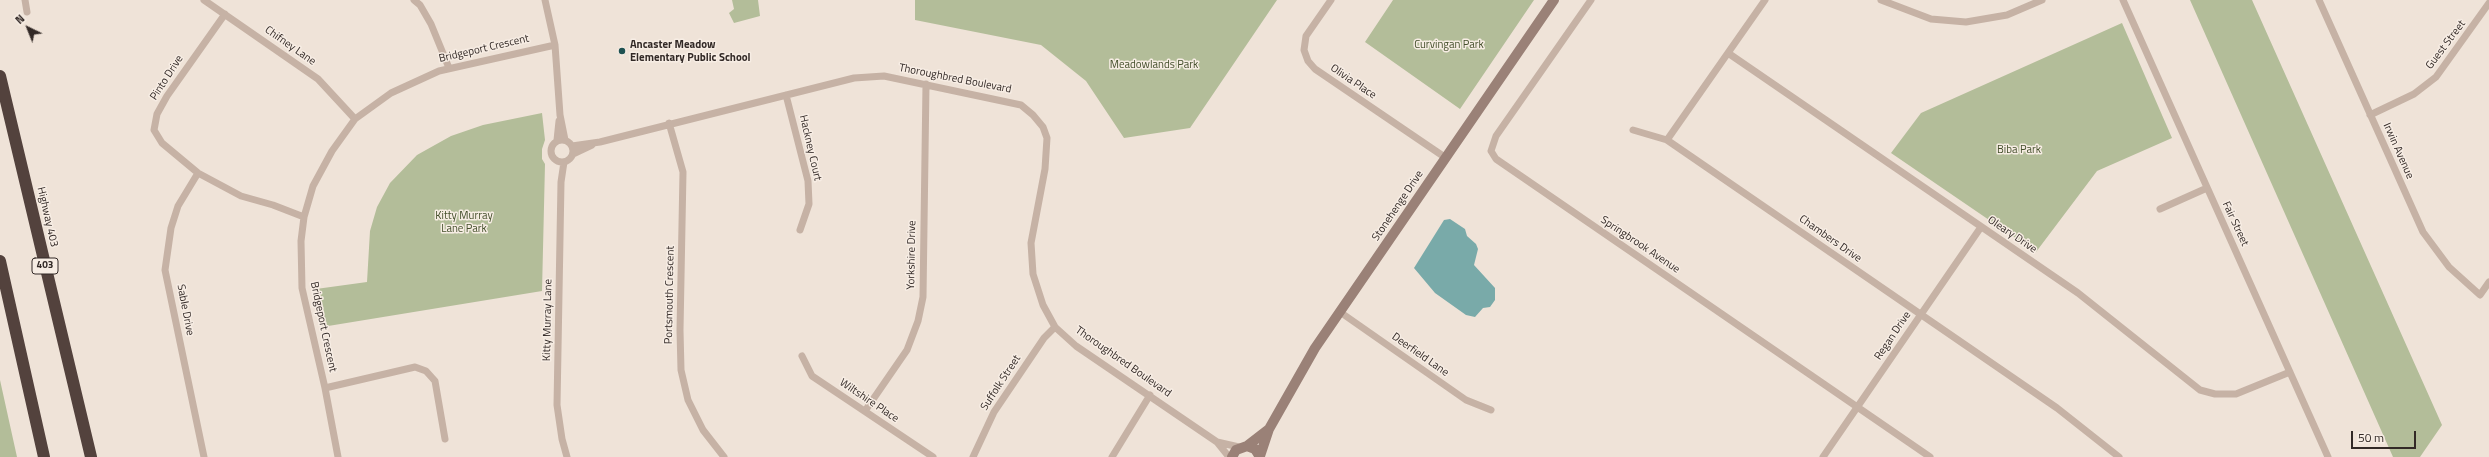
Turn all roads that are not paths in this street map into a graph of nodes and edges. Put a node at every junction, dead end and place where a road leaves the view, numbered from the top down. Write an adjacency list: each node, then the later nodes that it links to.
1 (25, 0): 14 (street)
2 (204, 0): 15 (street, Chifney Lane)
3 (414, 0): 18 (street)
4 (545, 0): 16 (street)
5 (1331, 0): 33 (street, Olivia Place)
6 (1554, 0): 33 (street, Stonehenge Drive)
7 (1591, 0): 52 (street, Springbrook Avenue)
8 (1765, 0): 17 (street)
9 (1881, 0): 10 (street)
10 (2042, 0)
11 (2123, 0): 38 (street, Fair Street)
12 (2319, 0): 23 (street, Irwin Avenue)
13 (2489, 3): 23 (street, Guest Street)
14 (27, 12)
15 (225, 14): 24 (street, Chifney Lane); 36 (street, Pinto Drive)
16 (555, 45): 18 (street, Bridgeport Crescent); 22 (street)
17 (1728, 53): 29 (street); 41 (street, Oleary Drive)
18 (449, 68): 24 (street, Bridgeport Crescent)
19 (0, 76): 61 (highway, Highway 403 / 403)
20 (926, 84): 21 (street, Thoroughbred Boulevard); 47 (street, Thoroughbred Boulevard); 54 (street, Yorkshire Drive)
21 (786, 95): 25 (street, Thoroughbred Boulevard); 42 (street, Hackney Court)
22 (560, 115): 27 (street); 28 (street)
23 (2370, 115): 44 (street, Irwin Avenue)
24 (355, 119): 40 (street, Bridgeport Crescent)
25 (669, 123): 30 (street, Thoroughbred Boulevard); 65 (street, Portsmouth Crescent)
26 (1632, 130): 29 (street, Chambers Drive)
27 (557, 140): 28 (street); 34 (street)
28 (565, 140): 31 (street)
29 (1667, 140): 46 (street, Chambers Drive)
30 (600, 142): 31 (street, Thoroughbred Boulevard); 32 (street, Thoroughbred Boulevard)
31 (572, 146): 32 (street)
32 (573, 154): 35 (street)
33 (1446, 158): 45 (street, Stonehenge Drive)
34 (556, 161): 35 (street); 37 (street, Kitty Murray Lane)
35 (564, 162): 37 (street, Kitty Murray Lane)
36 (198, 173): 40 (street, Pinto Drive); 62 (street, Sable Drive)
37 (561, 182): 64 (street, Kitty Murray Lane)
38 (2207, 188): 39 (street); 49 (street, Fair Street)
39 (2160, 209)
40 (304, 217): 50 (street, Bridgeport Crescent)
41 (1981, 227): 46 (street, Regan Drive); 49 (street, Oleary Drive)
42 (800, 230)
43 (0, 261): 60 (highway)
44 (2489, 282)
45 (1340, 312): 53 (street, Deerfield Lane); 55 (street, Stonehenge Drive)
46 (1920, 315): 52 (street, Regan Drive); 73 (street, Chambers Drive)
47 (1055, 326): 51 (street, Thoroughbred Boulevard); 67 (street, Suffolk Street)
48 (802, 356): 54 (street, Wiltshire Place)
49 (2290, 372): 74 (street, Fair Street)
50 (325, 388): 56 (street); 63 (street, Bridgeport Crescent)
51 (1150, 395): 57 (street, Thoroughbred Boulevard); 68 (street)
52 (1857, 407): 71 (street, Regan Drive); 72 (street, Springbrook Avenue)
53 (1491, 410)
54 (865, 411): 66 (street, Wiltshire Place)
55 (1269, 429): 58 (street, Stonehenge Drive); 59 (street, Stonehenge Drive)
56 (445, 439)
57 (1217, 442): 58 (street, Thoroughbred Boulevard); 69 (street, Thoroughbred Boulevard)
58 (1243, 446): 59 (street); 70 (street, Stonehenge Drive)
59 (1260, 456)
60 (44, 457)
61 (91, 457)
62 (204, 457)
63 (338, 457)
64 (567, 457)
65 (724, 457)
66 (933, 457)
67 (973, 457)
68 (1112, 457)
69 (1228, 457)
70 (1232, 457)
71 (1824, 457)
72 (1930, 457)
73 (2119, 457)
74 (2328, 457)

